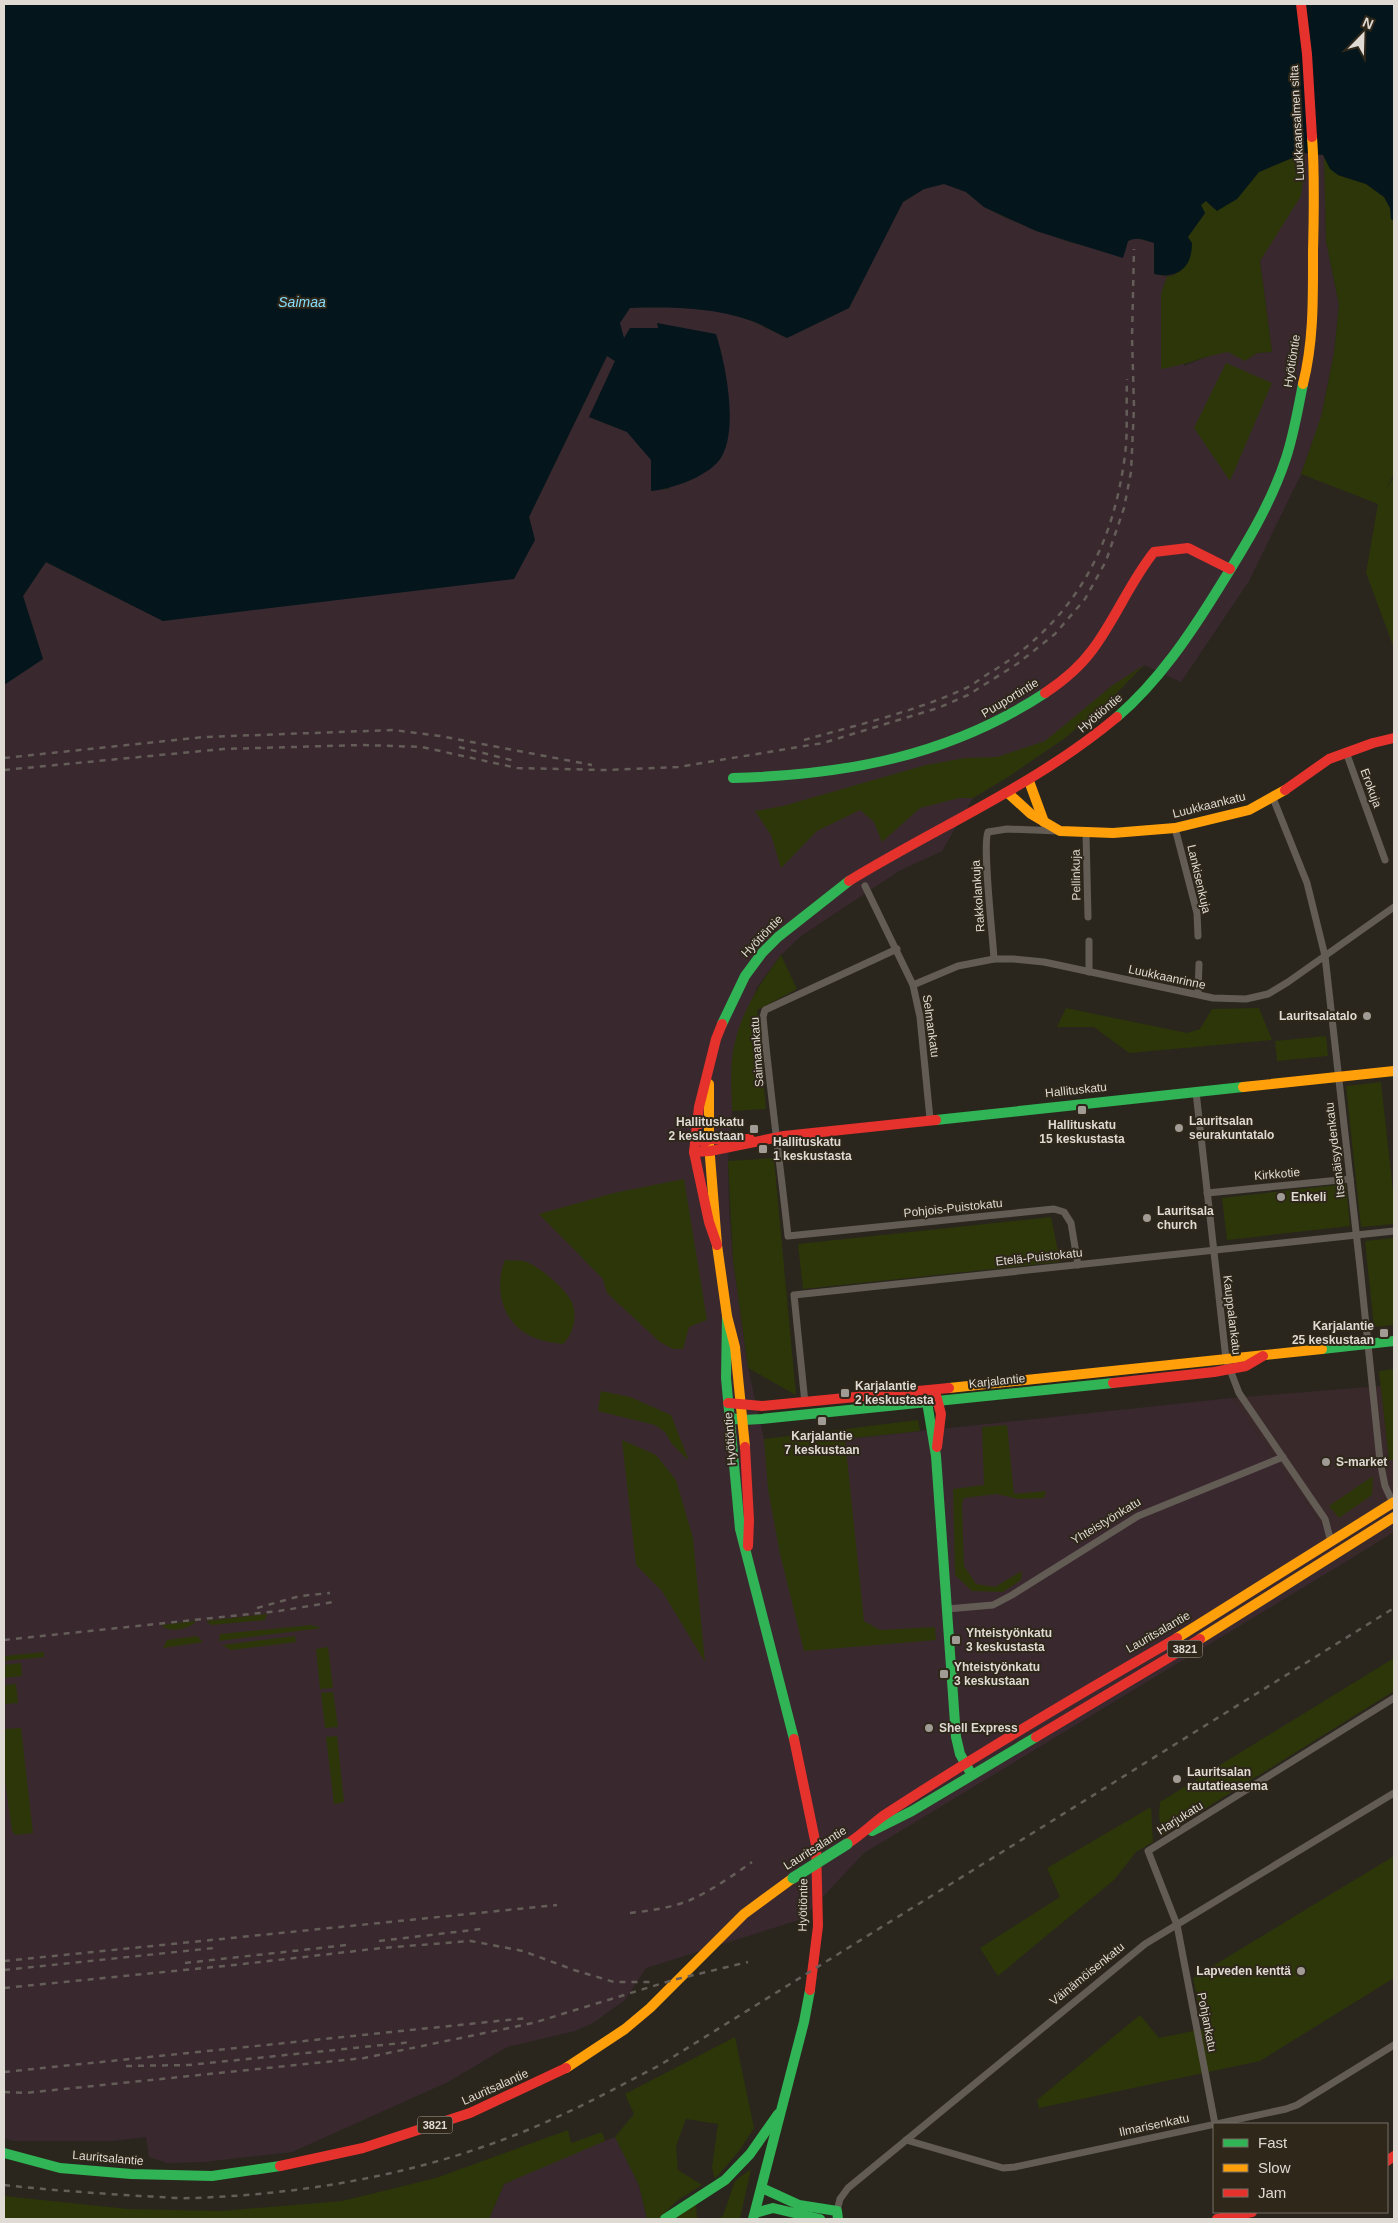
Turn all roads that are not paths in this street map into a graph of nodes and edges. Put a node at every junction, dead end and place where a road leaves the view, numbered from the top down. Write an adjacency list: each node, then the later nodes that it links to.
1 (1301, 4): 2 (main road, Luukkaansalmen silta)
2 (1314, 241): 3 (main road, Hyötiöntie)
3 (1230, 569): 6 (main road, Puuportintie); 7 (main road, Hyötiöntie)
4 (1394, 738): 5 (main road, Luukkaankatu)
5 (1346, 752): 9 (main road, Luukkaankatu); 14 (street, Erokuja)
6 (733, 778)
7 (1029, 781): 8 (main road, Hyötiöntie); 10 (main road)
8 (1008, 794): 10 (main road, Luukkaankatu); 27 (main road, Hyötiöntie)
9 (1273, 798): 11 (main road, Luukkaankatu); 21 (street, Itsenäisyydenkatu)
10 (1044, 823): 12 (main road, Luukkaankatu)
11 (1175, 828): 13 (main road, Luukkaankatu); 18 (street, Lankisenkuja)
12 (1060, 831): 13 (main road, Luukkaankatu); 22 (street, Rakkolankuja)
13 (1086, 833): 17 (street, Pellinkuja)
14 (1385, 860)
15 (865, 886): 20 (street, Selmankatu)
16 (1394, 907): 21 (street, Luukkaanrinne)
17 (1088, 917)
18 (1198, 936)
19 (1089, 941): 24 (street)
20 (897, 949): 25 (street, Selmankatu); 32 (street, Saimaankatu)
21 (1324, 956): 26 (street, Luukkaanrinne); 29 (street, Itsenäisyydenkatu)
22 (994, 959): 24 (street, Luukkaanrinne); 25 (street, Luukkaanrinne)
23 (1199, 964): 26 (street)
24 (1089, 972): 26 (street, Luukkaanrinne)
25 (913, 985): 31 (street, Selmankatu)
26 (1198, 994)
27 (709, 1065): 33 (main road, Hyötiöntie); 36 (main road, Hyötiöntie)
28 (1394, 1071): 29 (main road, Hallituskatu)
29 (1338, 1077): 30 (main road, Hallituskatu); 37 (street, Itsenäisyydenkatu)
30 (1196, 1092): 31 (main road, Hallituskatu); 38 (street, Kauppalankatu)
31 (930, 1119): 32 (main road, Hallituskatu)
32 (777, 1137): 34 (main road, Hallituskatu); 40 (street, Saimaankatu)
33 (709, 1139): 34 (main road, Hallituskatu); 35 (main road, Hyötiöntie); 36 (main road)
34 (761, 1140): 35 (main road, Hallituskatu)
35 (710, 1151): 36 (main road, Hallituskatu); 42 (main road, Hyötiöntie)
36 (694, 1152): 42 (main road, Hyötiöntie)
37 (1350, 1179): 38 (street, Kirkkotie); 41 (street, Itsenäisyydenkatu)
38 (1207, 1193): 43 (street, Kauppalankatu)
39 (1394, 1231): 41 (street, Etelä-Puistokatu)
40 (788, 1236): 44 (street, Pohjois-Puistokatu)
41 (1356, 1236): 43 (street, Etelä-Puistokatu); 47 (street, Itsenäisyydenkatu)
42 (718, 1245): 45 (main road, Hyötiöntie)
43 (1213, 1251): 44 (street, Etelä-Puistokatu); 48 (street, Kauppalankatu)
44 (1078, 1265): 51 (street, Etelä-Puistokatu)
45 (727, 1316): 53 (main road, Hyötiöntie); 54 (main road, Hyötiöntie)
46 (1394, 1341): 47 (main road, Karjalantie)
47 (1366, 1344): 48 (main road, Karjalantie); 59 (street, Itsenäisyydenkatu)
48 (1228, 1364): 49 (main road, Karjalantie); 50 (main road, Karjalantie); 58 (street, Kauppalankatu)
49 (933, 1389): 50 (main road); 51 (main road, Karjalantie); 52 (main road)
50 (939, 1401): 52 (main road, Karjalantie); 57 (main road)
51 (805, 1402): 54 (main road, Karjalantie)
52 (927, 1402): 56 (main road, Karjalantie); 57 (main road)
53 (728, 1403): 54 (main road, Karjalantie); 55 (main road, Hyötiöntie)
54 (741, 1405): 56 (main road, Hyötiöntie)
55 (730, 1418): 56 (main road, Karjalantie); 62 (main road, Hyötiöntie)
56 (743, 1420): 62 (main road, Hyötiöntie)
57 (936, 1456): 63 (main road)
58 (1283, 1457): 61 (street, Kauppalankatu); 63 (street, Yhteistyönkatu)
59 (1394, 1503): 61 (main road, Lauritsalantie)
60 (1394, 1518): 66 (main road, Lauritsalantie / 3821)
61 (1331, 1542): 65 (main road, Lauritsalantie)
62 (747, 1562): 71 (main road, Hyötiöntie)
63 (947, 1609): 65 (main road)
64 (1394, 1698): 69 (street, Harjukatu)
65 (966, 1764): 66 (main road); 68 (main road, Lauritsalantie)
66 (972, 1775): 68 (main road, Lauritsalantie / 3821)
67 (1394, 1793): 69 (street, Väinämöisenkatu)
68 (861, 1835): 76 (main road, Lauritsalantie / 3821, bridge)
69 (1177, 1925): 72 (street, Pohjankatu); 75 (street, Väinämöisenkatu)
70 (1394, 2045): 73 (street, Ilmarisenkatu)
71 (784, 2105): 77 (main road, Hyötiöntie); 82 (main road)
72 (1215, 2123)
73 (1220, 2123)
74 (1213, 2124): 75 (street, Ilmarisenkatu)
75 (906, 2140): 79 (street, Väinämöisenkatu)
76 (4, 2153)
77 (762, 2188): 79 (main road); 80 (main road, Hyötiöntie)
78 (1248, 2213): 81 (main road)
79 (838, 2215)
80 (754, 2216): 83 (main road)
81 (1234, 2216): 84 (main road)
82 (665, 2219)
83 (820, 2219)
84 (1217, 2219)

